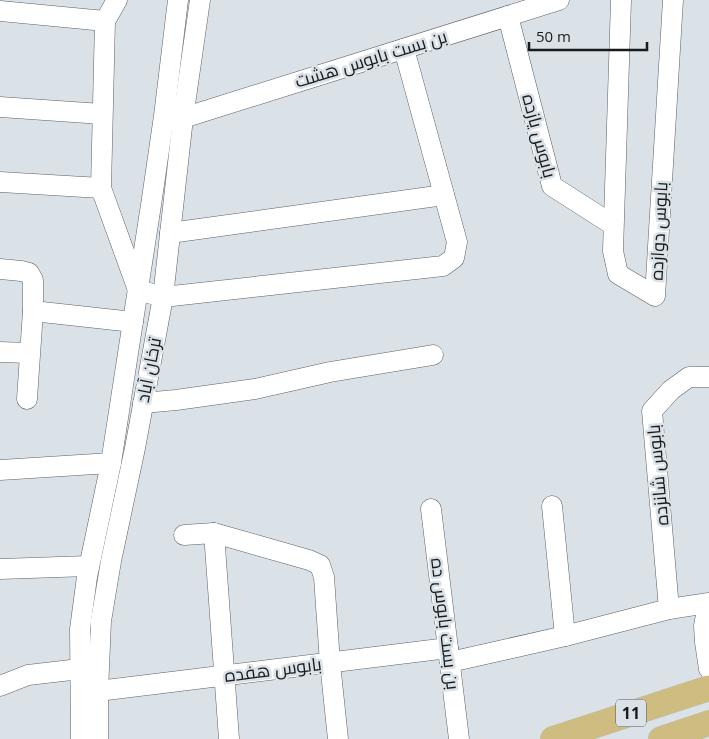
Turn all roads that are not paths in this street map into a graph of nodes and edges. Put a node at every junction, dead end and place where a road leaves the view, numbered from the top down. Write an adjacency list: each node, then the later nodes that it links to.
1 (117, 0): 10 (street)
2 (178, 0): 21 (street, ترخان آباد)
3 (200, 0): 14 (street, ترخان آباد)
4 (559, 0): 7 (street, بن بست بابوس هشت)
5 (621, 0): 18 (street, بابوس دوازده)
6 (673, 0): 18 (street, بابوس دوازده)
7 (536, 4): 9 (street, بن بست بابوس هشت)
8 (0, 11): 10 (street)
9 (508, 16): 11 (street, بن بست بابوس هشت); 18 (street, بابوس یازده)
10 (104, 21): 13 (street)
11 (404, 49): 14 (street, بن بست بابوس هشت); 17 (street)
12 (0, 107): 13 (street)
13 (102, 114): 16 (street)
14 (183, 118): 19 (street, ترخان آباد)
15 (0, 182): 16 (street)
16 (101, 188): 21 (street)
17 (444, 195): 19 (street); 22 (street)
18 (613, 225)
19 (170, 233): 22 (street, ترخان آباد)
20 (0, 269): 23 (street)
21 (138, 290): 22 (street); 24 (street, ترخان آباد)
22 (163, 297): 30 (street, ترخان آباد)
23 (33, 311): 24 (street); 26 (street)
24 (134, 322): 31 (street, ترخان آباد)
25 (0, 352): 26 (street)
26 (29, 353): 29 (street)
27 (433, 355): 30 (street)
28 (709, 377): 40 (street, بابوس شانزده)
29 (27, 399)
30 (143, 403): 49 (street, ترخان آباد)
31 (111, 463): 32 (street); 37 (street, ترخان آباد)
32 (0, 470)
33 (552, 506): 41 (street)
34 (430, 509): 42 (street, بن بست بابوس ده)
35 (214, 533): 36 (street); 43 (street); 46 (street)
36 (184, 535)
37 (89, 566): 38 (street); 44 (street, ترخان آباد)
38 (0, 568)
39 (709, 603): 40 (street); 45 (street)
40 (669, 609): 41 (street)
41 (565, 636): 42 (street)
42 (449, 655): 43 (street, بابوس هفده); 55 (street, بن بست بابوس ده)
43 (330, 662): 46 (street, بابوس هفده); 54 (street)
44 (80, 669): 47 (street); 51 (street, ترخان آباد)
45 (709, 669)
46 (224, 676): 49 (street, بابوس هفده); 53 (street)
47 (0, 686)
48 (709, 688): 56 (main road, 11)
49 (98, 691): 52 (street, ترخان آباد)
50 (709, 723): 57 (main road, 11)
51 (81, 739)
52 (98, 739)
53 (229, 739)
54 (338, 739)
55 (459, 739)
56 (553, 739)
57 (661, 739)

